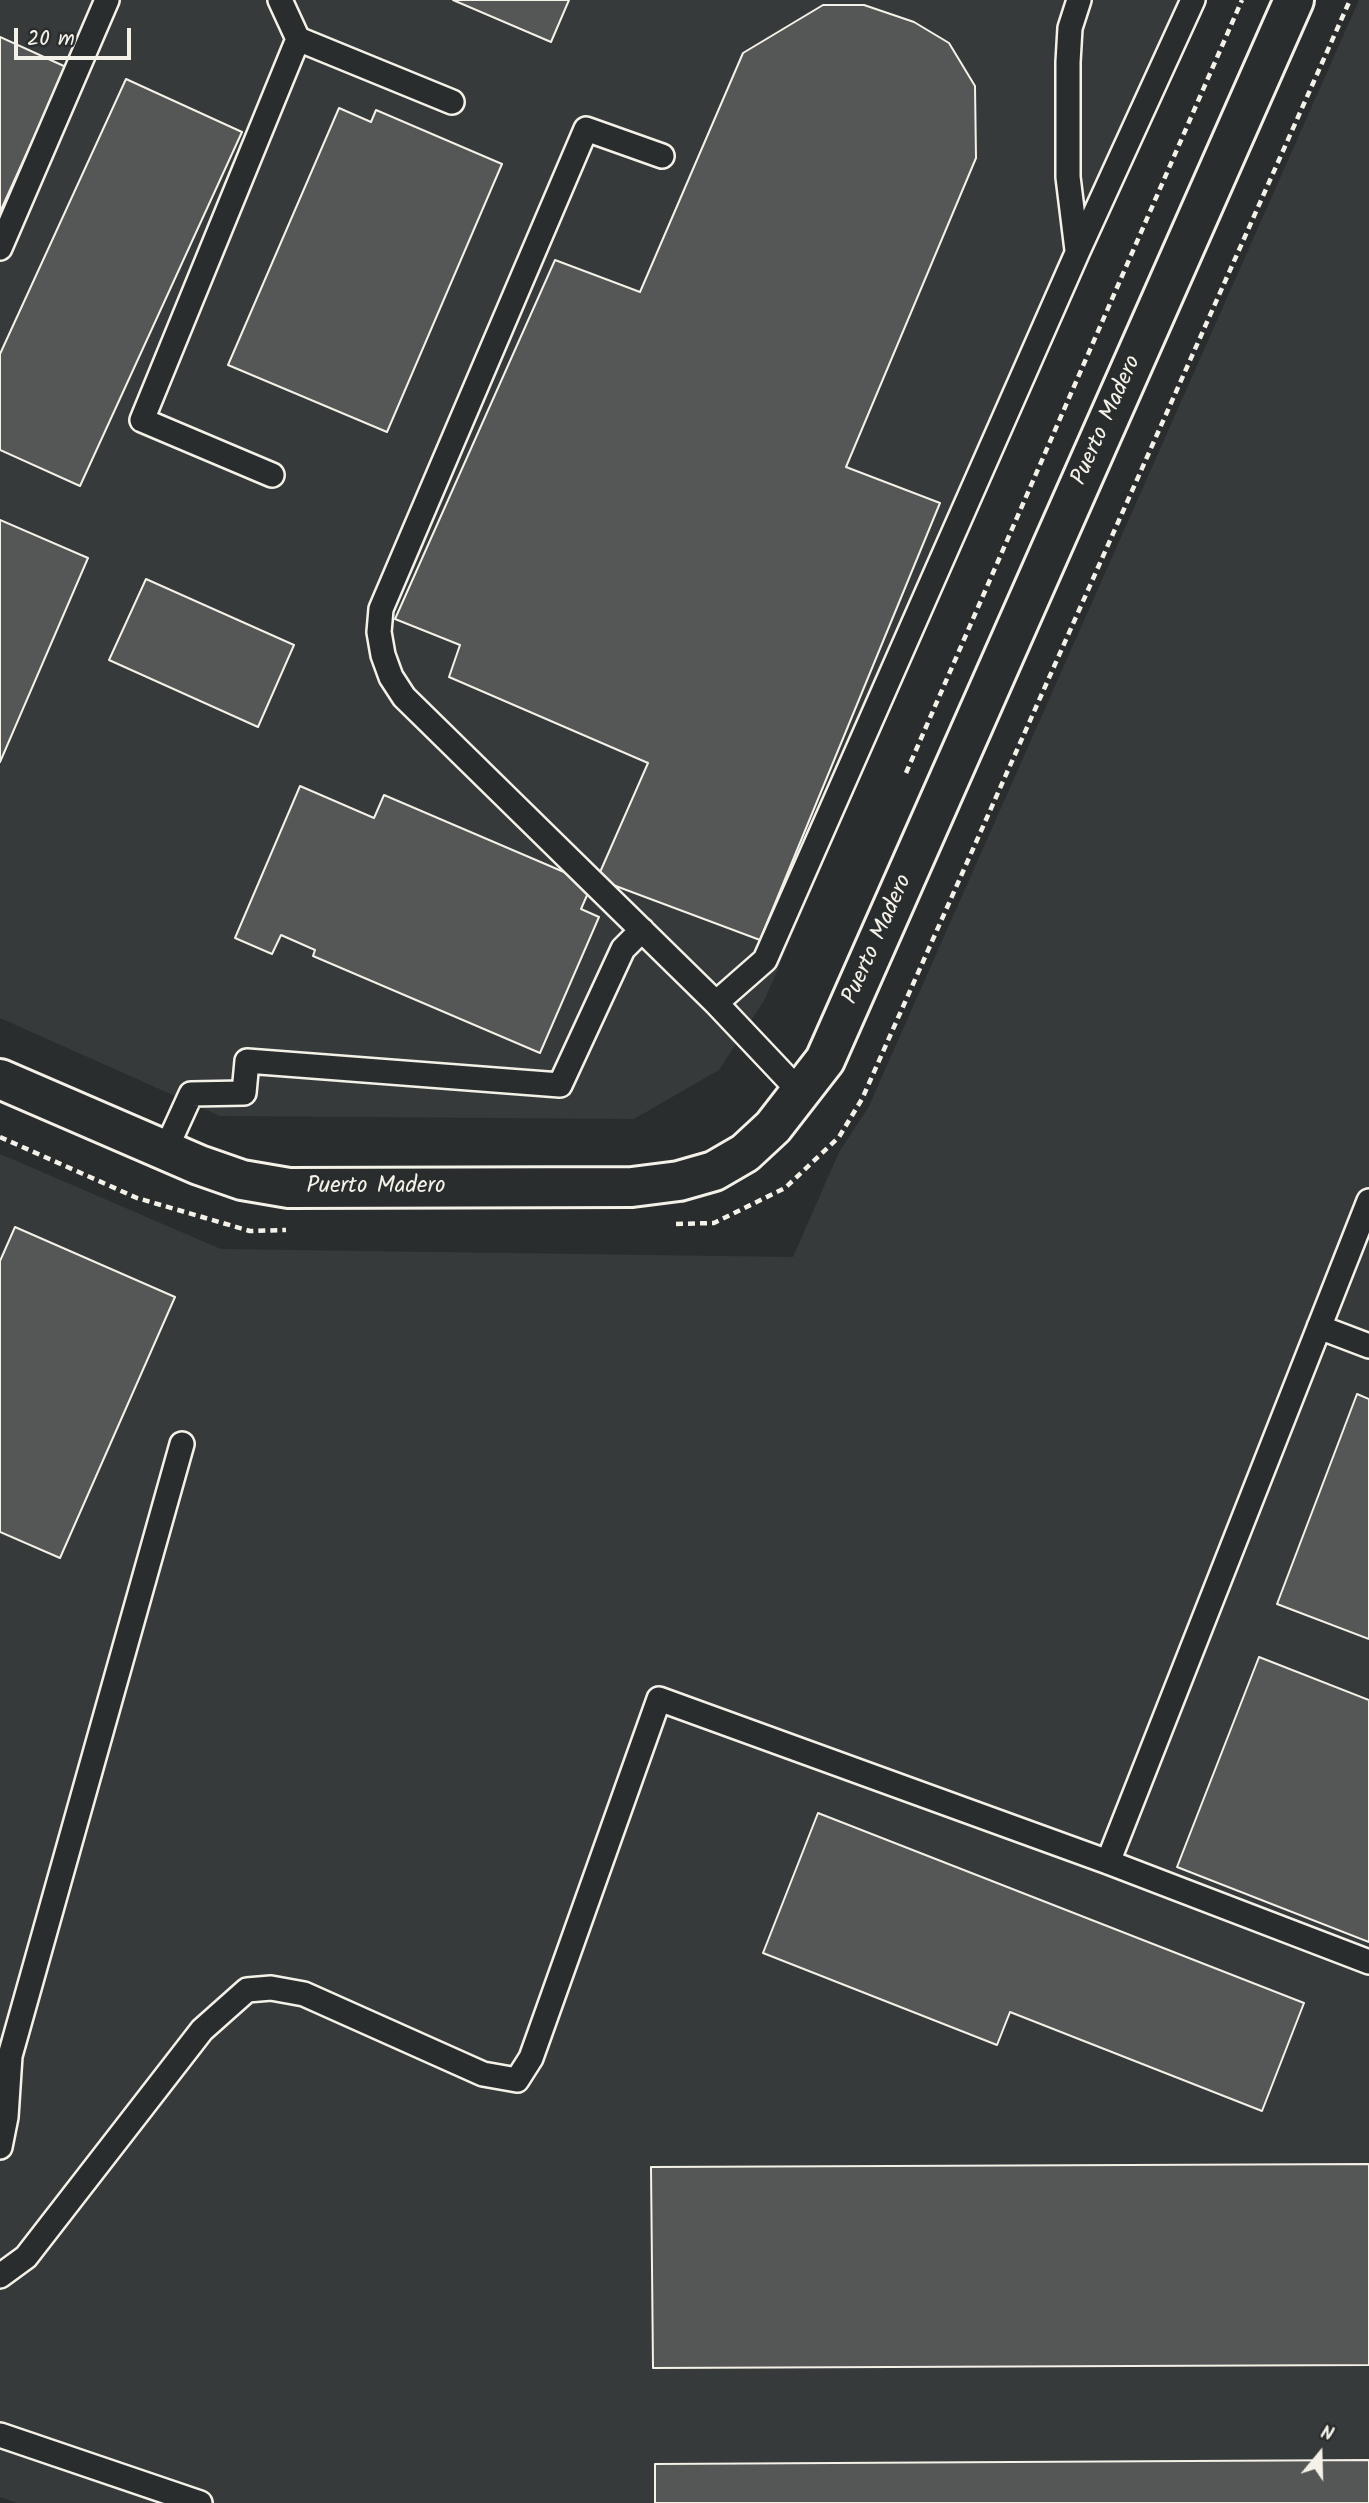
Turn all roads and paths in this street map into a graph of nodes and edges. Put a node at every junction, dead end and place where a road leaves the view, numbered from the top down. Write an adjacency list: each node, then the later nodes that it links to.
1 (107, 0): 10 (lane)
2 (280, 0): 7 (lane)
3 (1079, 0): 11 (lane)
4 (1193, 0): 11 (lane)
5 (1242, 0): 13 (path)
6 (1294, 0): 17 (street, Puerto Madero)
7 (298, 39): 8 (lane); 12 (lane)
8 (452, 102)
9 (662, 156): 14 (lane)
10 (0, 248)
11 (1078, 251): 15 (lane)
12 (272, 475)
13 (902, 781)
14 (642, 930): 15 (lane); 18 (lane)
15 (716, 1003): 17 (lane)
16 (0, 1079): 18 (street, Puerto Madero)
17 (801, 1093): 18 (street, Puerto Madero)
18 (165, 1151)
19 (1369, 1201): 20 (lane)
20 (1319, 1327): 21 (lane); 23 (lane)
21 (1369, 1346)
22 (183, 1444): 25 (lane)
23 (1108, 1862): 24 (lane); 26 (lane)
24 (1369, 1962)
25 (0, 2147)
26 (0, 2276)
27 (0, 2435): 28 (lane)
28 (200, 2503)

